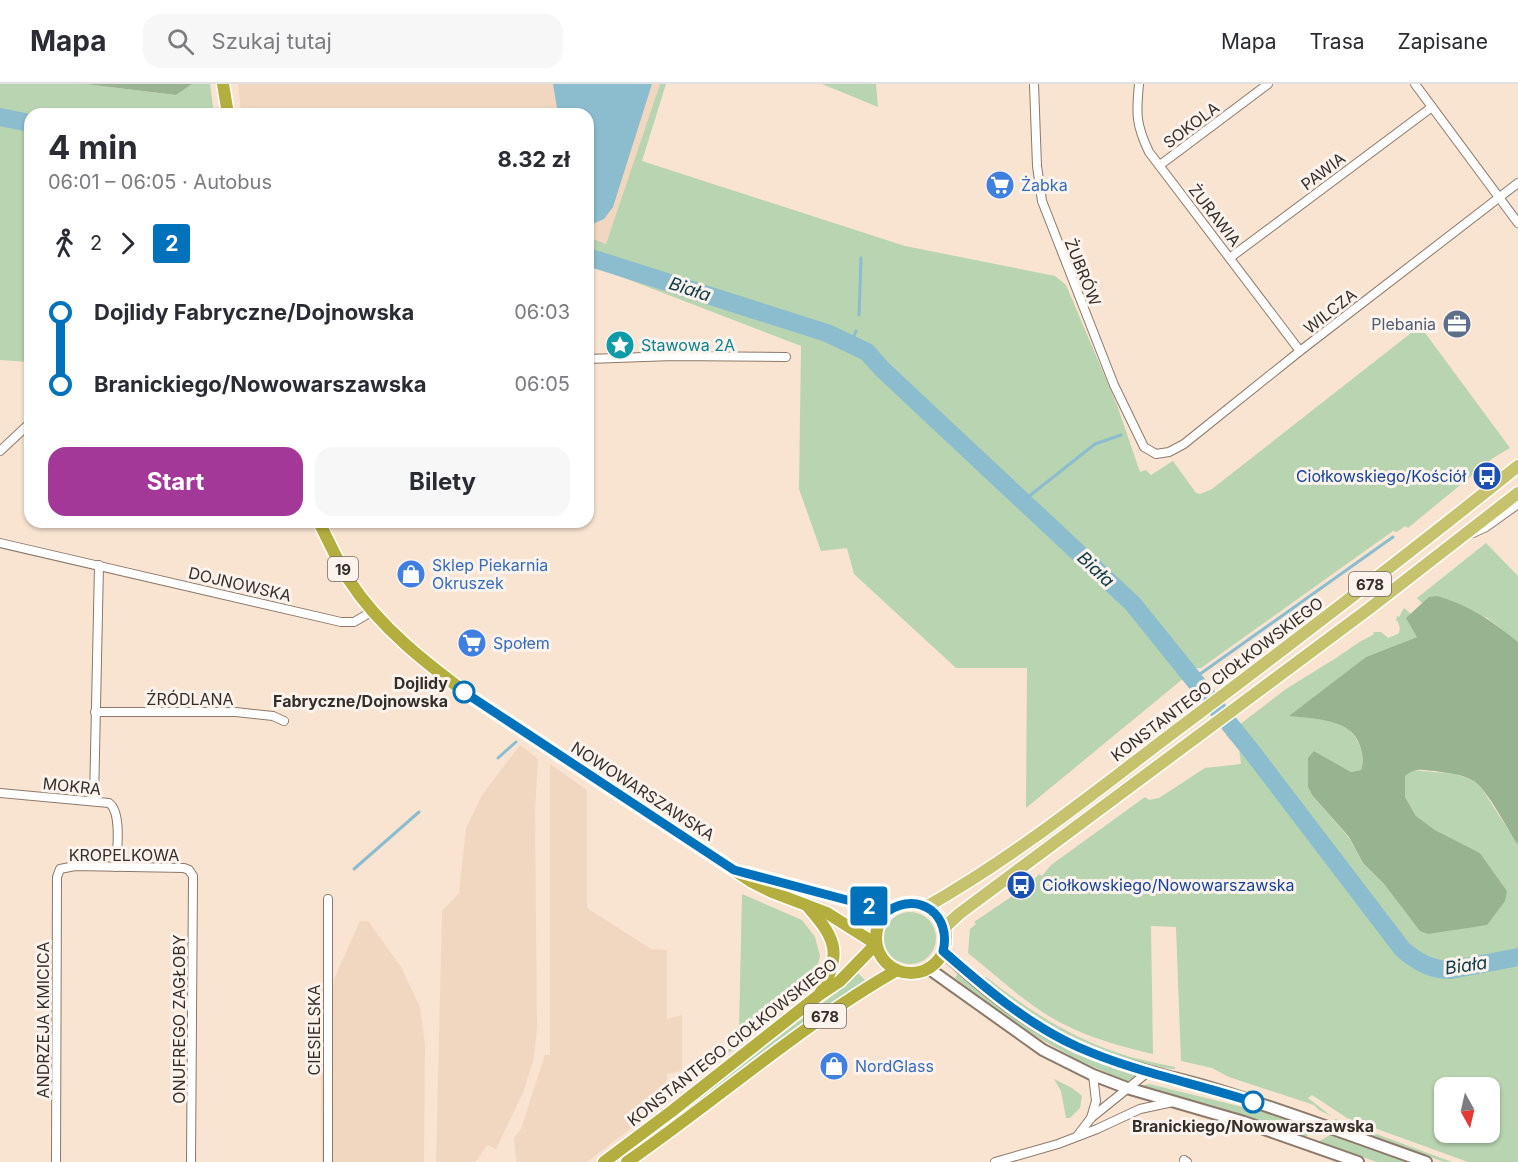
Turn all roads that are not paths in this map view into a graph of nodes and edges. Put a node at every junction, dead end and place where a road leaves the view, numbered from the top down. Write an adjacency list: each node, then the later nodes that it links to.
1 (223, 84): 7 (highway)
2 (1034, 84): 18 (street, ŻUBRÓW)
3 (1139, 84): 8 (street, ŻURAWIA)
4 (1268, 84): 8 (street, SOKOLA)
5 (1415, 84): 6 (street)
6 (1432, 107): 10 (street); 12 (street, PAWIA)
7 (227, 108)
8 (1160, 165): 12 (street, ŻURAWIA)
9 (1518, 183): 10 (street, WILCZA)
10 (1500, 197): 11 (street); 13 (street, WILCZA)
11 (1518, 222)
12 (1231, 257): 13 (street, ŻURAWIA)
13 (1300, 351): 18 (street, WILCZA)
14 (786, 357): 15 (street)
15 (594, 359)
16 (24, 429): 17 (street)
17 (0, 451)
18 (1156, 454)
19 (1518, 466): 21 (main road, KONSTANTEGO CIOŁKOWSKIEGO / 678)
20 (1518, 493): 23 (main road, KONSTANTEGO CIOŁKOWSKIEGO / 678)
21 (1479, 497): 23 (main road); 39 (main road, KONSTANTEGO CIOŁKOWSKIEGO / 678)
22 (1518, 504): 25 (street)
23 (1493, 512): 25 (main road, KONSTANTEGO CIOŁKOWSKIEGO / 678)
24 (322, 528): 28 (highway, 19)
25 (1458, 539): 41 (main road, KONSTANTEGO CIOŁKOWSKIEGO / 678)
26 (0, 543): 27 (street, DOJNOWSKA)
27 (99, 565): 28 (street, DOJNOWSKA); 29 (street)
28 (373, 611): 34 (highway, NOWOWARSZAWSKA / 19)
29 (95, 712): 30 (street, ŹRÓDLANA); 32 (street)
30 (284, 721)
31 (0, 792): 32 (street, MOKRA)
32 (94, 801): 33 (street, MOKRA)
33 (116, 867): 35 (street, KROPELKOWA); 36 (street, KROPELKOWA)
34 (734, 870): 38 (highway, NOWOWARSZAWSKA / 19); 40 (highway, NOWOWARSZAWSKA / 19)
35 (193, 876): 54 (street, ONUFREGO ZAGŁOBY)
36 (57, 878): 53 (street, ANDRZEJA KMICICA)
37 (328, 899): 55 (street, CIESIELSKA)
38 (807, 905): 42 (highway, NOWOWARSZAWSKA / 19); 46 (highway)
39 (926, 907): 40 (highway, 19); 41 (highway)
40 (888, 911): 42 (highway)
41 (944, 928): 43 (highway)
42 (876, 944): 45 (highway, 19); 46 (highway, KONSTANTEGO CIOŁKOWSKIEGO / 678)
43 (943, 951): 44 (highway); 47 (main road)
44 (928, 968): 45 (highway); 48 (main road)
45 (897, 970): 57 (highway, KONSTANTEGO CIOŁKOWSKIEGO / 678)
46 (819, 995): 56 (highway, KONSTANTEGO CIOŁKOWSKIEGO / 678)
47 (1148, 1072): 49 (street); 60 (main road)
48 (1094, 1075): 49 (main road); 51 (street)
49 (1127, 1088): 50 (main road); 51 (street)
50 (1174, 1102): 52 (street); 59 (main road)
51 (1091, 1118): 52 (street)
52 (1078, 1135): 58 (street)
53 (56, 1162)
54 (191, 1162)
55 (328, 1162)
56 (604, 1162)
57 (627, 1162)
58 (998, 1162)
59 (1358, 1162)
60 (1426, 1162)

